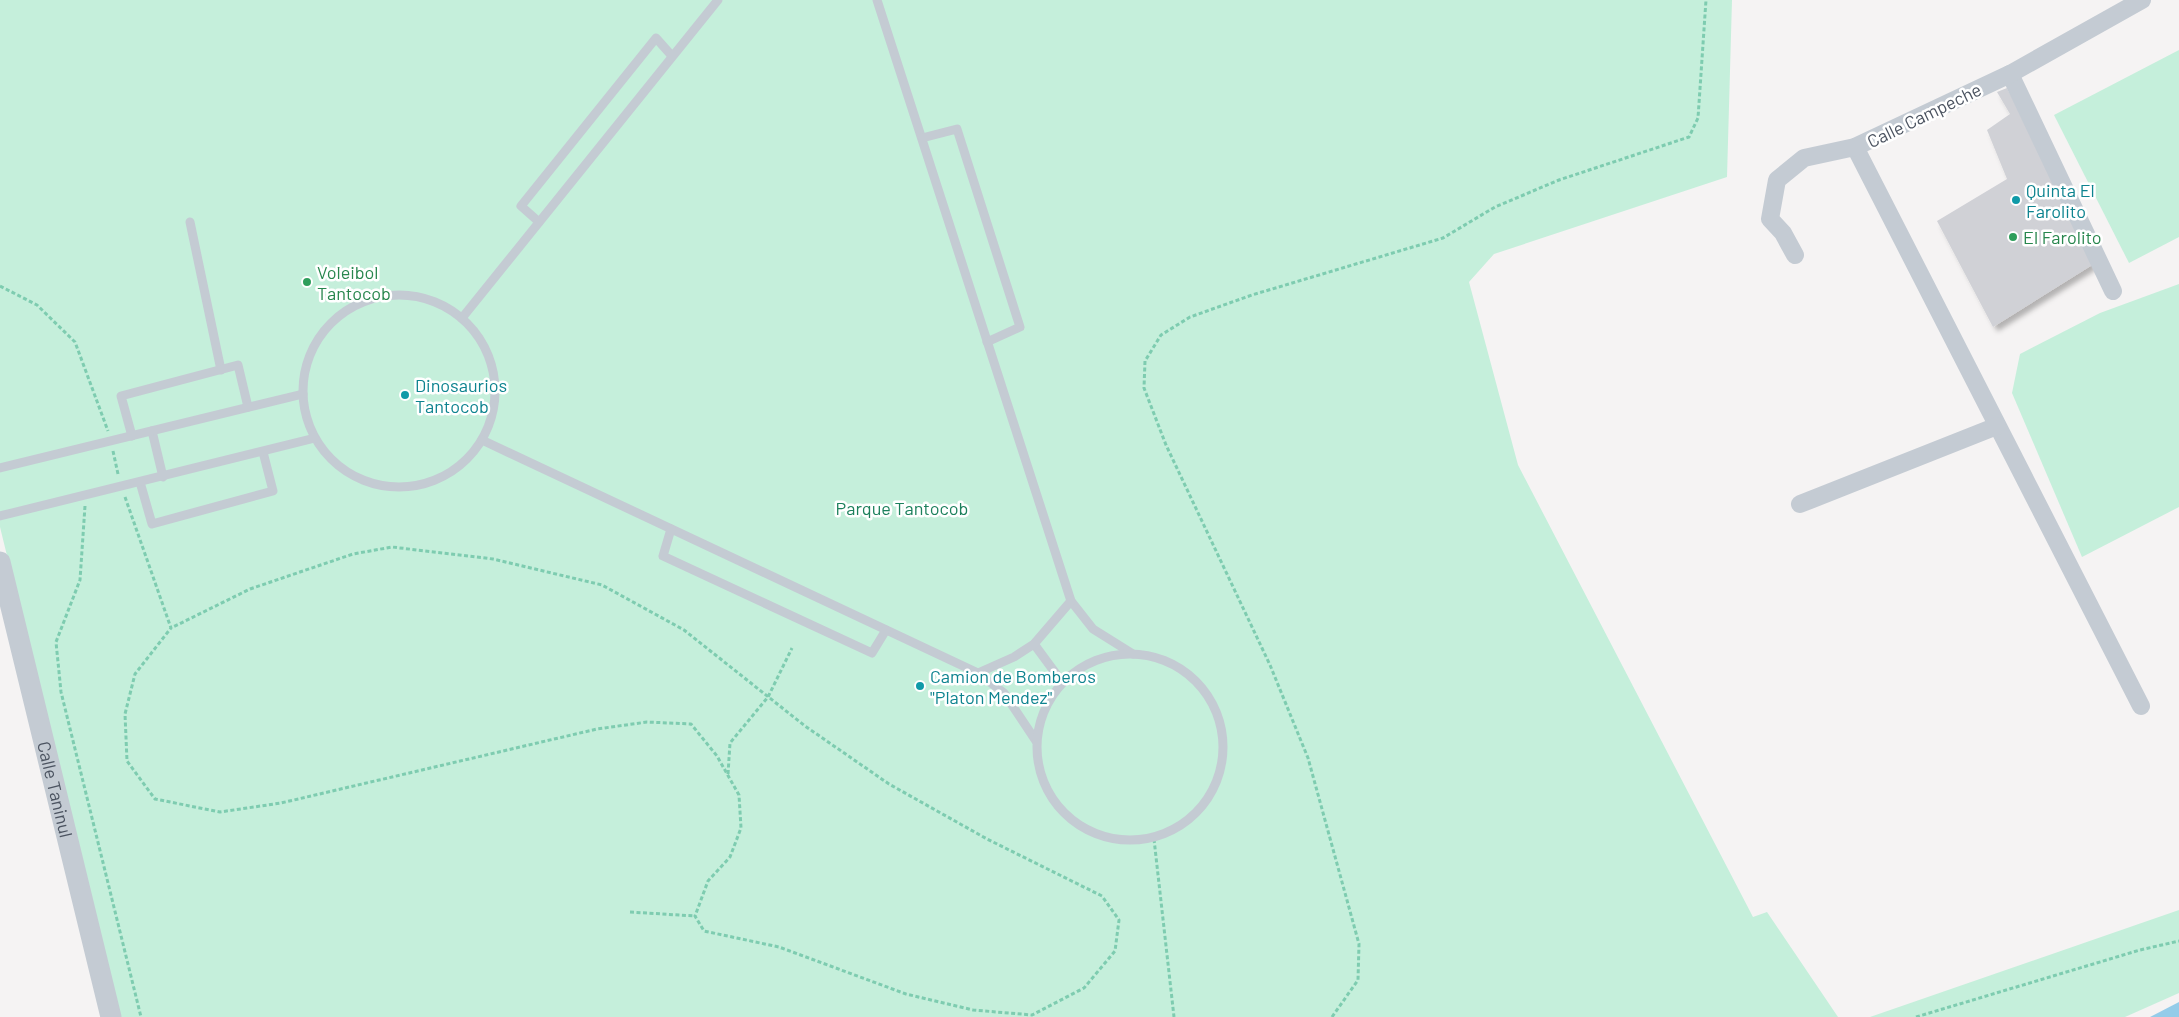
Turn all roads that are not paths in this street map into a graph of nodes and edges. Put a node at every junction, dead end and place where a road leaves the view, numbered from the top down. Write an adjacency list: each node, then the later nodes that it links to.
1 (718, 0): 4 (lane)
2 (878, 0): 6 (lane)
3 (2142, 0): 5 (street, Calle Campeche)
4 (672, 56): 9 (lane); 9 (lane)
5 (2010, 74): 7 (street, Calle Campeche); 11 (street)
6 (922, 138): 13 (lane); 13 (lane)
7 (1856, 148): 10 (street, Calle Campeche); 17 (street)
8 (190, 222): 14 (lane)
9 (539, 222): 12 (lane)
10 (1795, 255)
11 (2113, 291)
12 (462, 318): 15 (lane); 21 (lane)
13 (987, 342): 30 (lane)
14 (221, 370): 16 (lane); 19 (lane)
15 (303, 394): 16 (lane); 20 (lane)
16 (248, 407): 18 (lane)
17 (1997, 426): 26 (street); 36 (street)
18 (152, 431): 19 (lane); 24 (lane)
19 (132, 436): 23 (lane)
20 (315, 438): 21 (lane); 22 (lane)
21 (482, 440): 28 (lane)
22 (263, 452): 24 (lane); 25 (lane)
23 (0, 468)
24 (163, 477): 25 (lane)
25 (140, 482): 27 (lane)
26 (1800, 504)
27 (0, 516)
28 (672, 529): 31 (lane); 31 (lane)
29 (0, 562): 38 (street, Calle Taninul)
30 (1071, 601): 32 (lane); 33 (lane)
31 (886, 630): 34 (lane)
32 (1034, 644): 34 (lane); 35 (lane)
33 (1132, 654): 35 (lane); 37 (lane)
34 (978, 673): 37 (lane)
35 (1062, 682): 37 (lane)
36 (2141, 706)
37 (1036, 741)
38 (111, 1017)

